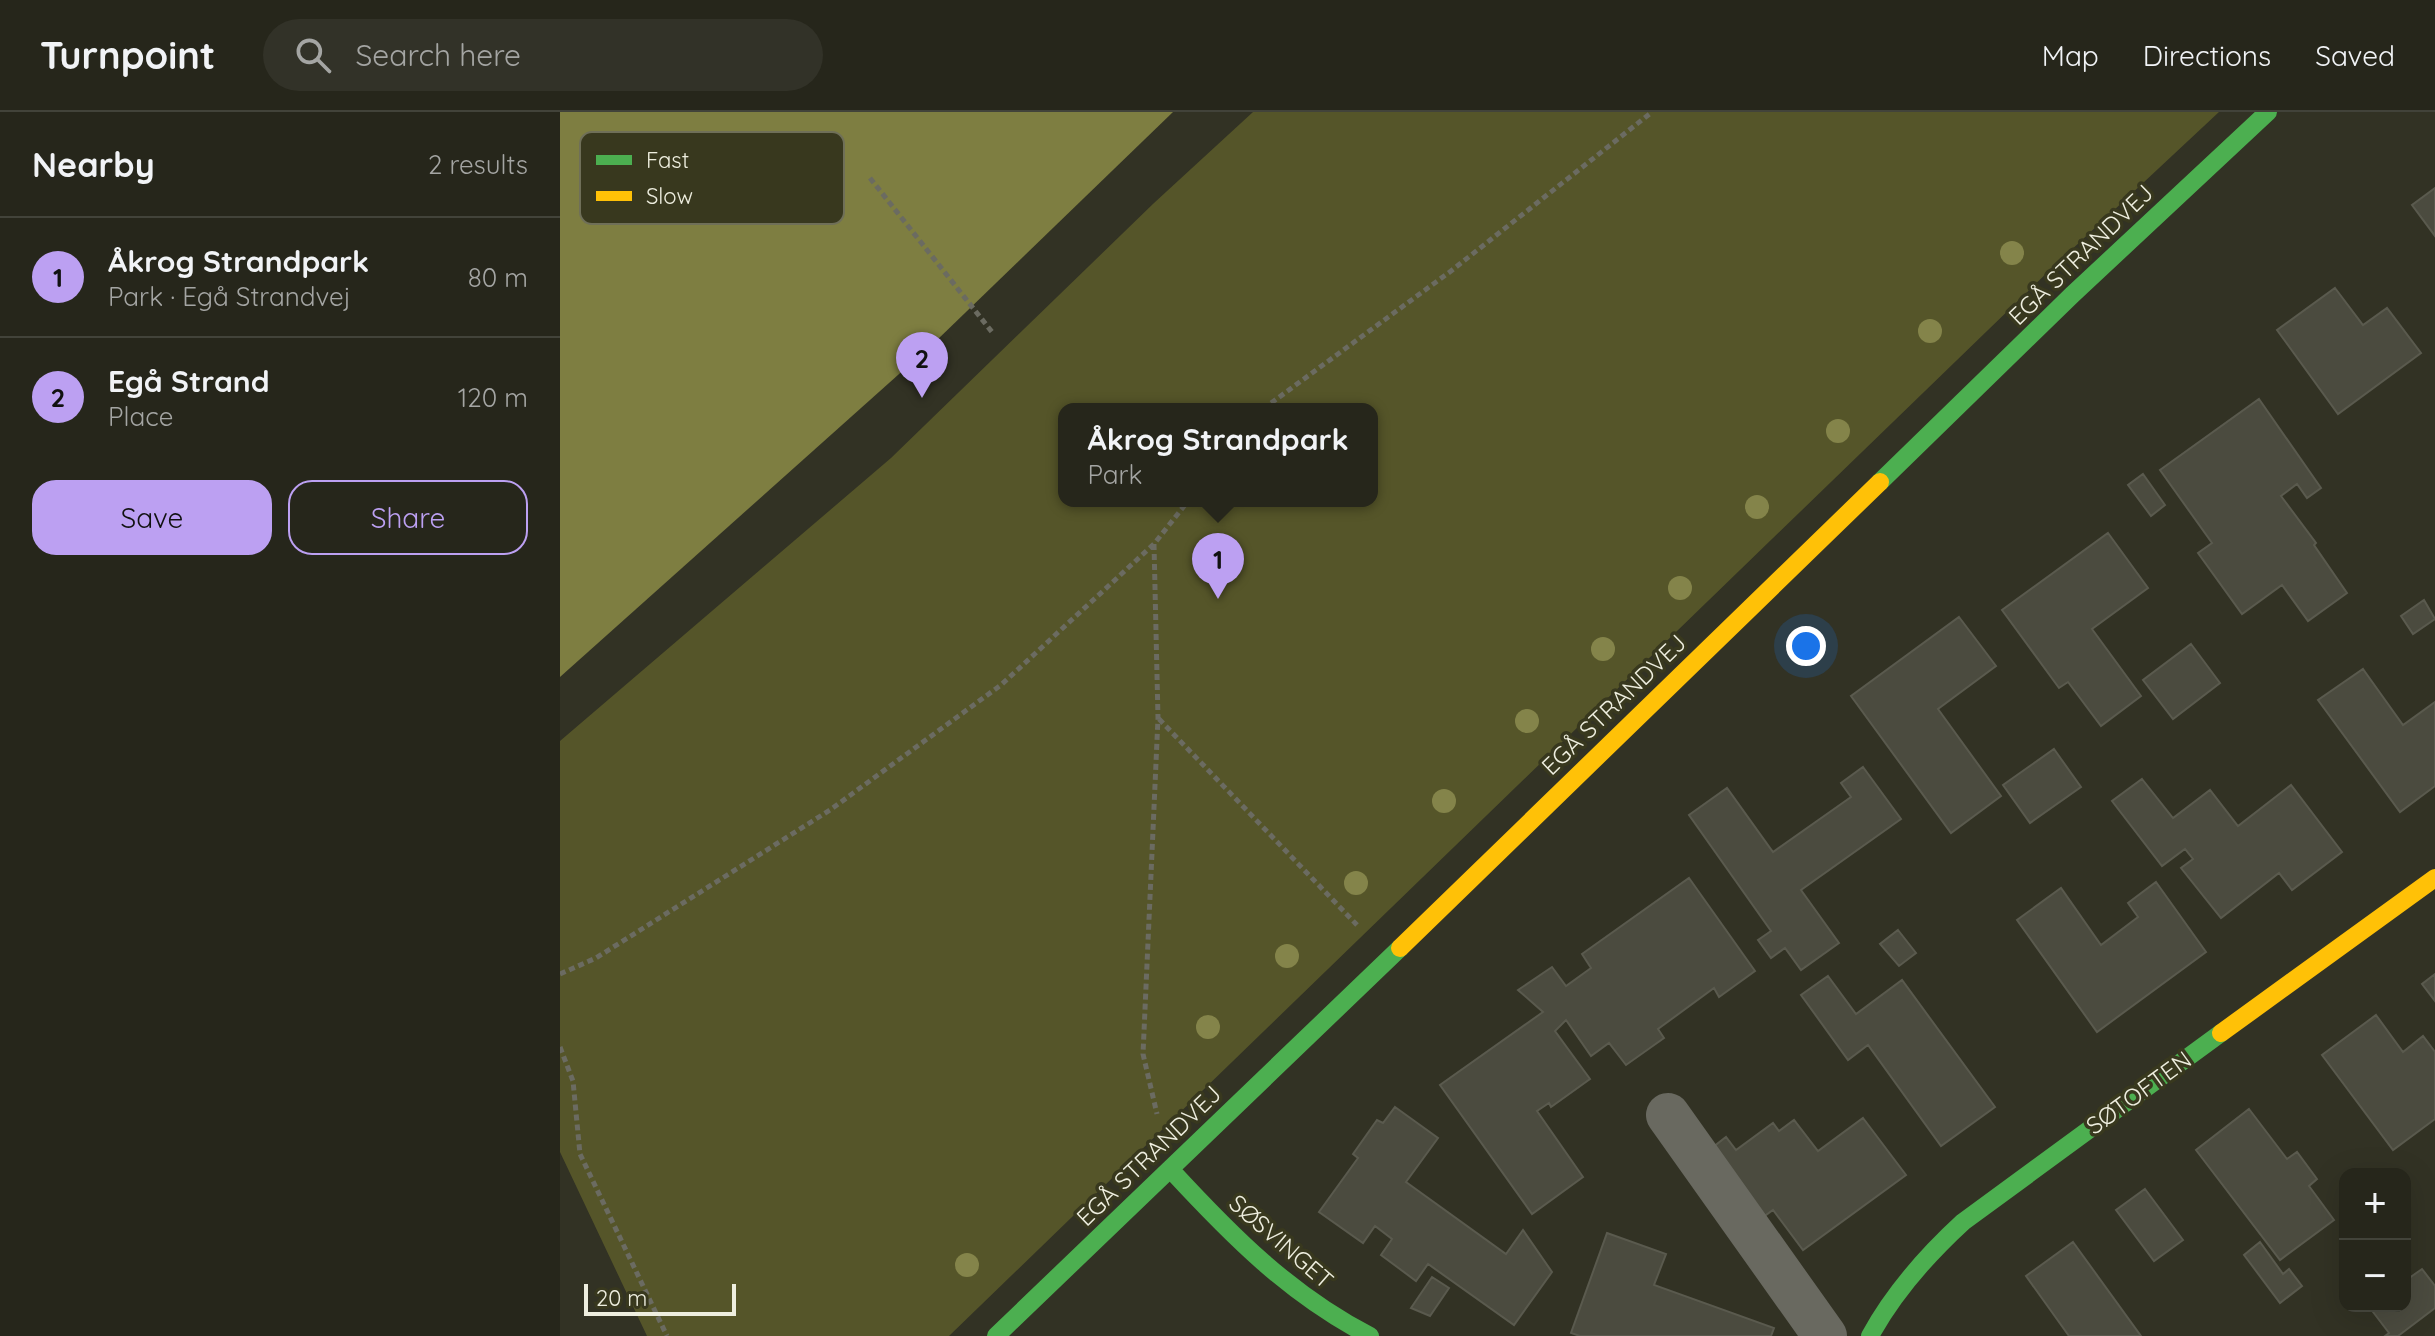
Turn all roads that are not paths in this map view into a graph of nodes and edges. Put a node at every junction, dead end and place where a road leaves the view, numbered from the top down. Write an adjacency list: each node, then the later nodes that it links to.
1 (2268, 112): 4 (street, EGÅ STRANDVEJ)
2 (2435, 878): 8 (street, SØTOFTEN)
3 (1668, 1115): 7 (street)
4 (1171, 1170): 5 (street, EGÅ STRANDVEJ); 6 (street, SØSVINGET)
5 (996, 1336)
6 (1370, 1336)
7 (1825, 1336)
8 (1870, 1336)

